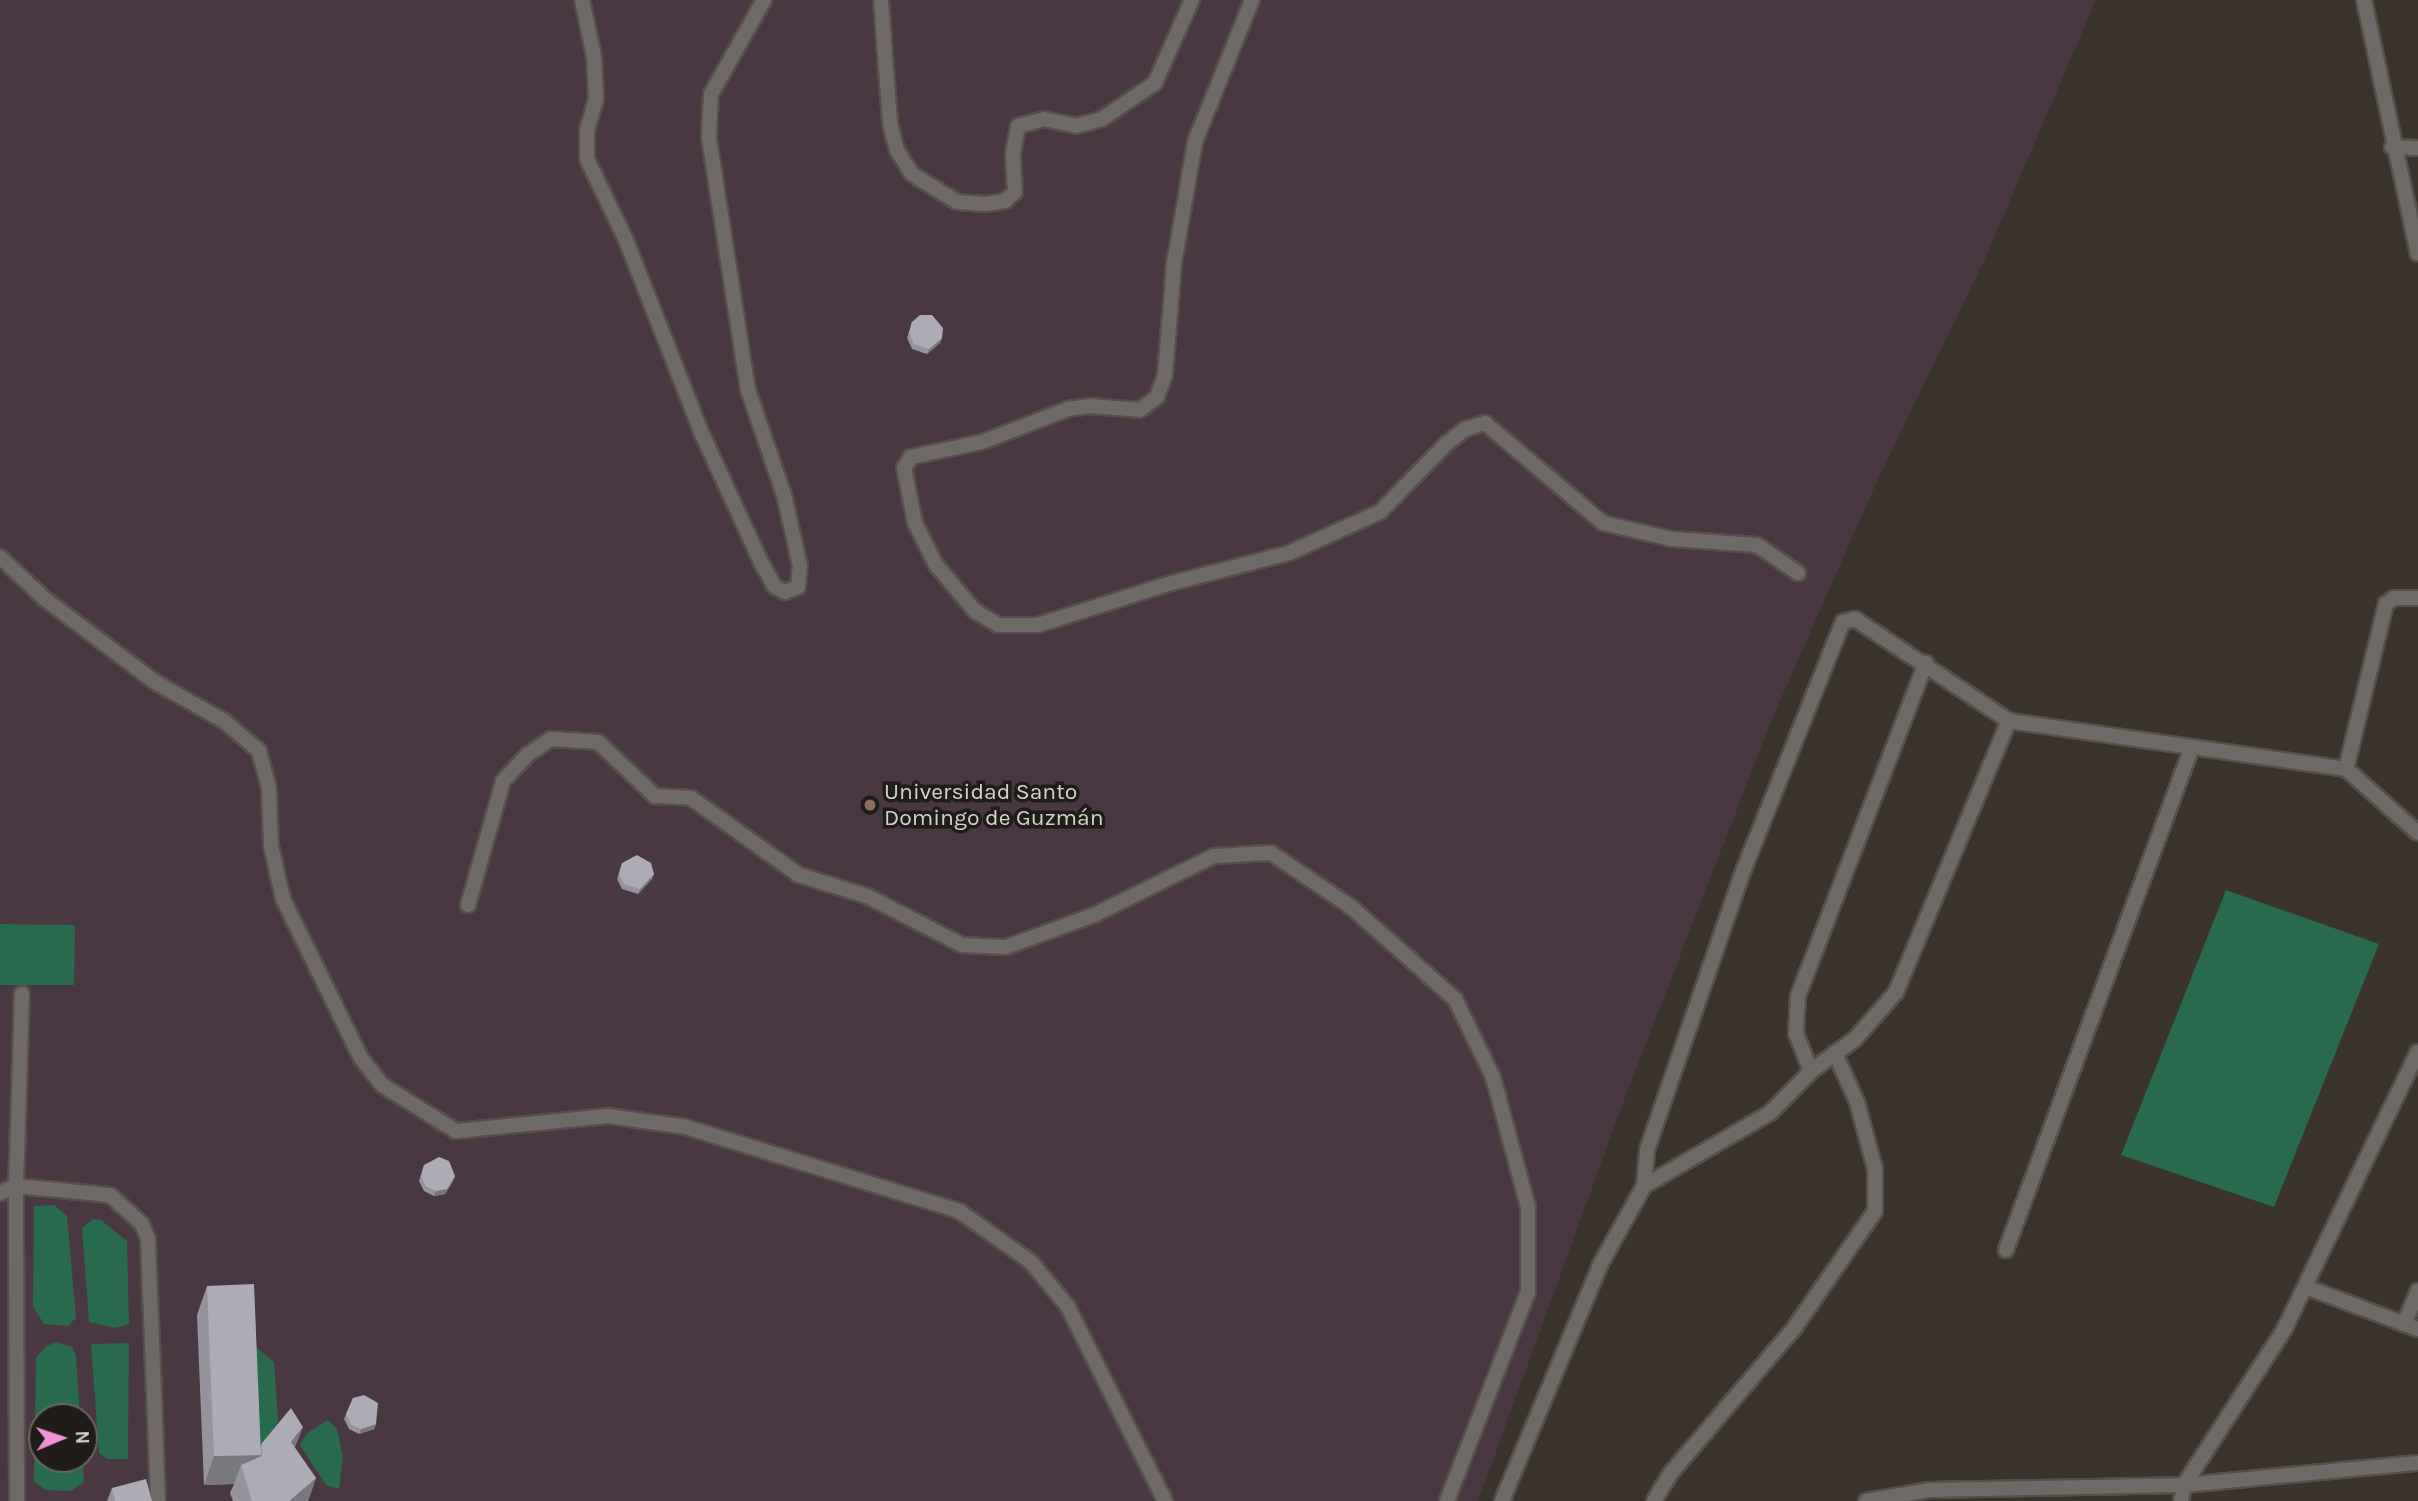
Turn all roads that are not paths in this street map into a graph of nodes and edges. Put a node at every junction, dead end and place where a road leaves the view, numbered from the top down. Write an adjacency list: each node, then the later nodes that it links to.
1 (582, 0): 2 (street)
2 (764, 0)
3 (881, 0): 4 (street)
4 (1192, 0)
5 (1252, 0): 11 (street)
6 (2364, 0): 7 (street)
7 (2392, 147): 8 (street); 9 (street)
8 (2418, 148)
9 (2418, 253)
10 (0, 557): 34 (street)
11 (1798, 573)
12 (2418, 598): 16 (street)
13 (1926, 663): 14 (street); 22 (street); 24 (street)
14 (2009, 721): 15 (street); 21 (street)
15 (2192, 747): 16 (street); 26 (street)
16 (2346, 769): 17 (street)
17 (2418, 833)
18 (468, 905): 35 (street)
19 (22, 994): 23 (street)
20 (2418, 1052): 27 (street)
21 (1835, 1053): 22 (street); 37 (street)
22 (1811, 1071): 24 (street)
23 (16, 1186): 25 (street); 32 (street); 33 (street)
24 (1644, 1186): 36 (street)
25 (0, 1193)
26 (2006, 1250)
27 (2306, 1287): 29 (street); 31 (street)
28 (2418, 1291): 29 (street)
29 (2411, 1326)
30 (2418, 1463): 31 (street)
31 (2184, 1485): 38 (street); 39 (street)
32 (17, 1501)
33 (158, 1501)
34 (1165, 1501)
35 (1447, 1501)
36 (1502, 1501)
37 (1654, 1501)
38 (1867, 1501)
39 (2181, 1501)

